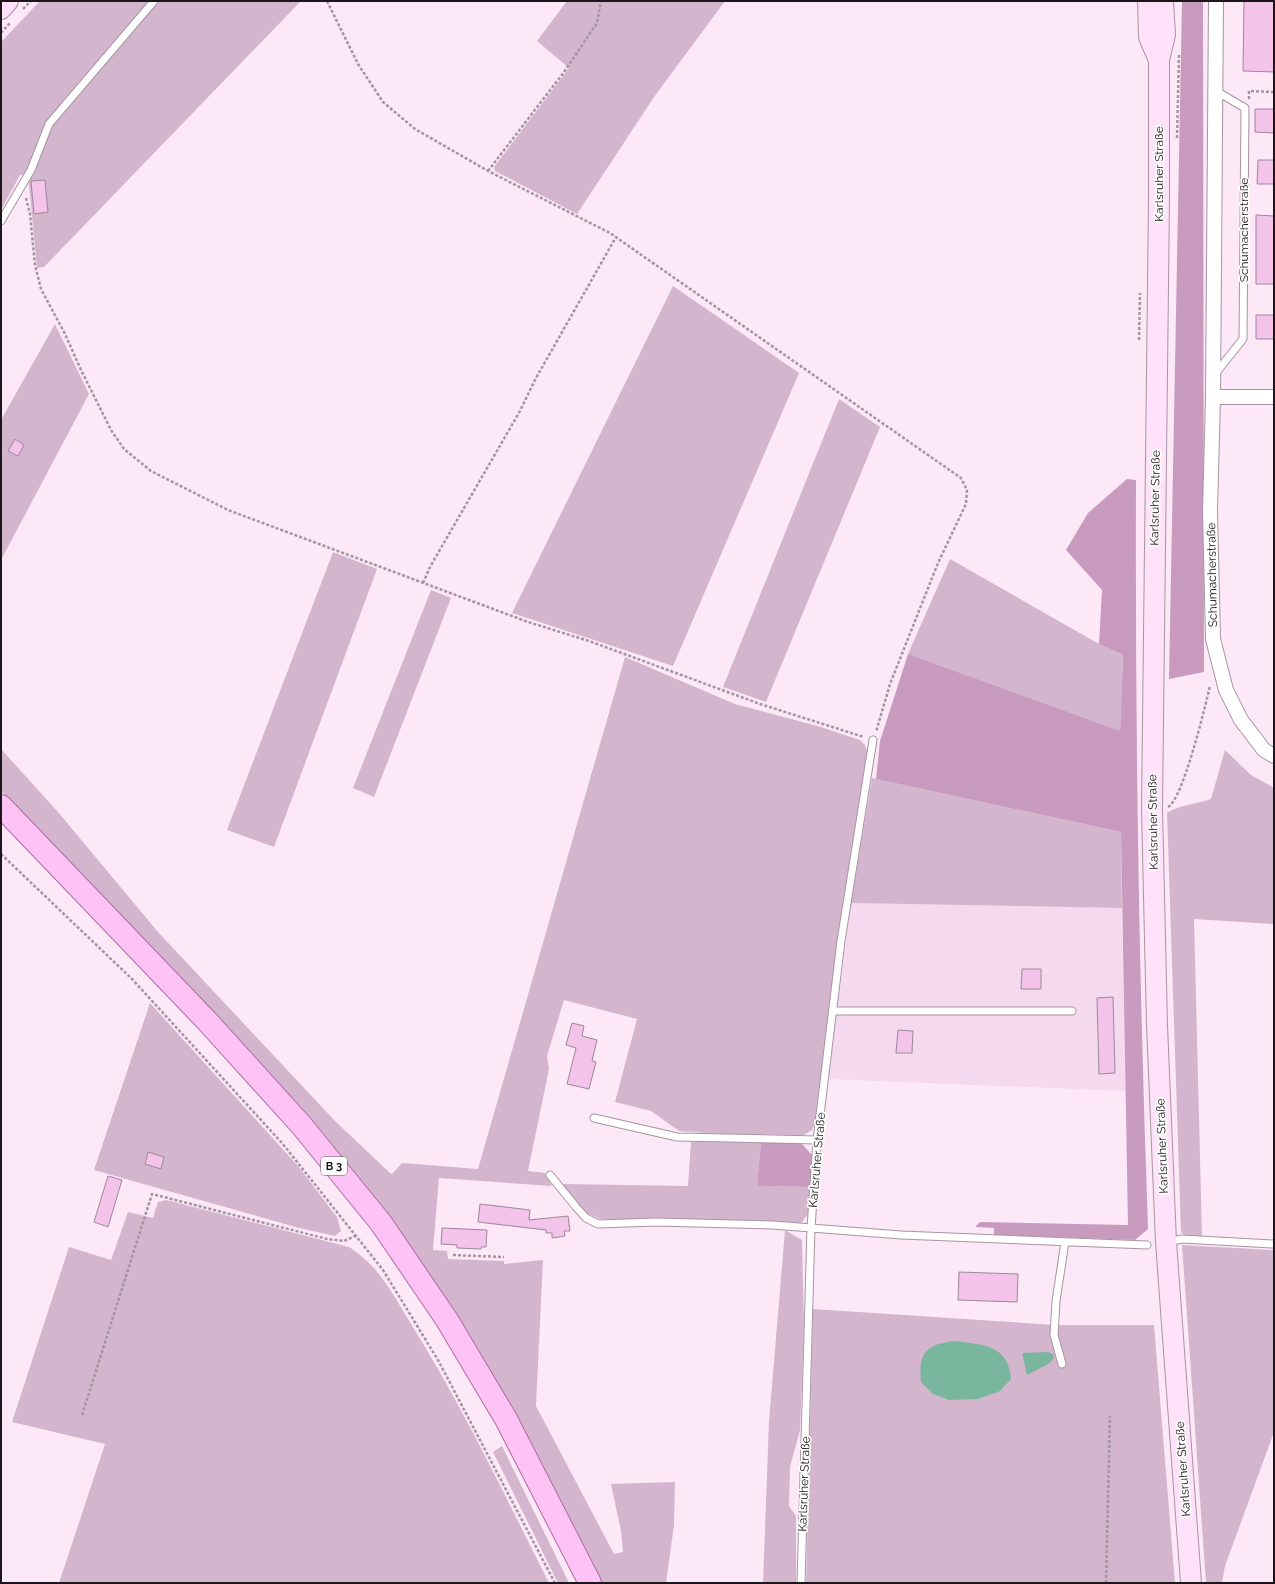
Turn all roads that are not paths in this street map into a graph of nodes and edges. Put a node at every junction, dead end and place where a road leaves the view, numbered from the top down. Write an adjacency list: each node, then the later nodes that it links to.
1 (8, 1): 6 (main road)
2 (154, 1): 9 (lane)
3 (1148, 1): 7 (main road, Karlsruher Straße)
4 (1163, 1): 7 (main road, Karlsruher Straße)
5 (1216, 1): 8 (street, Schumacherstraße)
6 (1, 9)
7 (1159, 60): 23 (main road, Karlsruher Straße)
8 (1216, 91): 10 (street, Schumacherstraße); 10 (lane, Schumacherstraße)
9 (1, 221)
10 (1214, 376): 11 (street, Schumacherstraße)
11 (1213, 397): 12 (street); 14 (street, Schumacherstraße)
12 (1274, 397)
13 (873, 740): 16 (lane, Karlsruher Straße)
14 (1274, 756)
15 (1, 806): 27 (main road, B 3)
16 (833, 1011): 17 (lane); 19 (lane, Karlsruher Straße)
17 (1072, 1011)
18 (594, 1118): 19 (lane)
19 (817, 1140): 21 (lane, Karlsruher Straße)
20 (550, 1175): 21 (lane)
21 (811, 1228): 22 (lane); 28 (lane, Karlsruher Straße)
22 (1065, 1242): 25 (lane); 26 (lane)
23 (1166, 1242): 24 (lane); 29 (main road, Karlsruher Straße)
24 (1274, 1244)
25 (1147, 1245)
26 (1062, 1364)
27 (590, 1583)
28 (801, 1583)
29 (1191, 1583)

